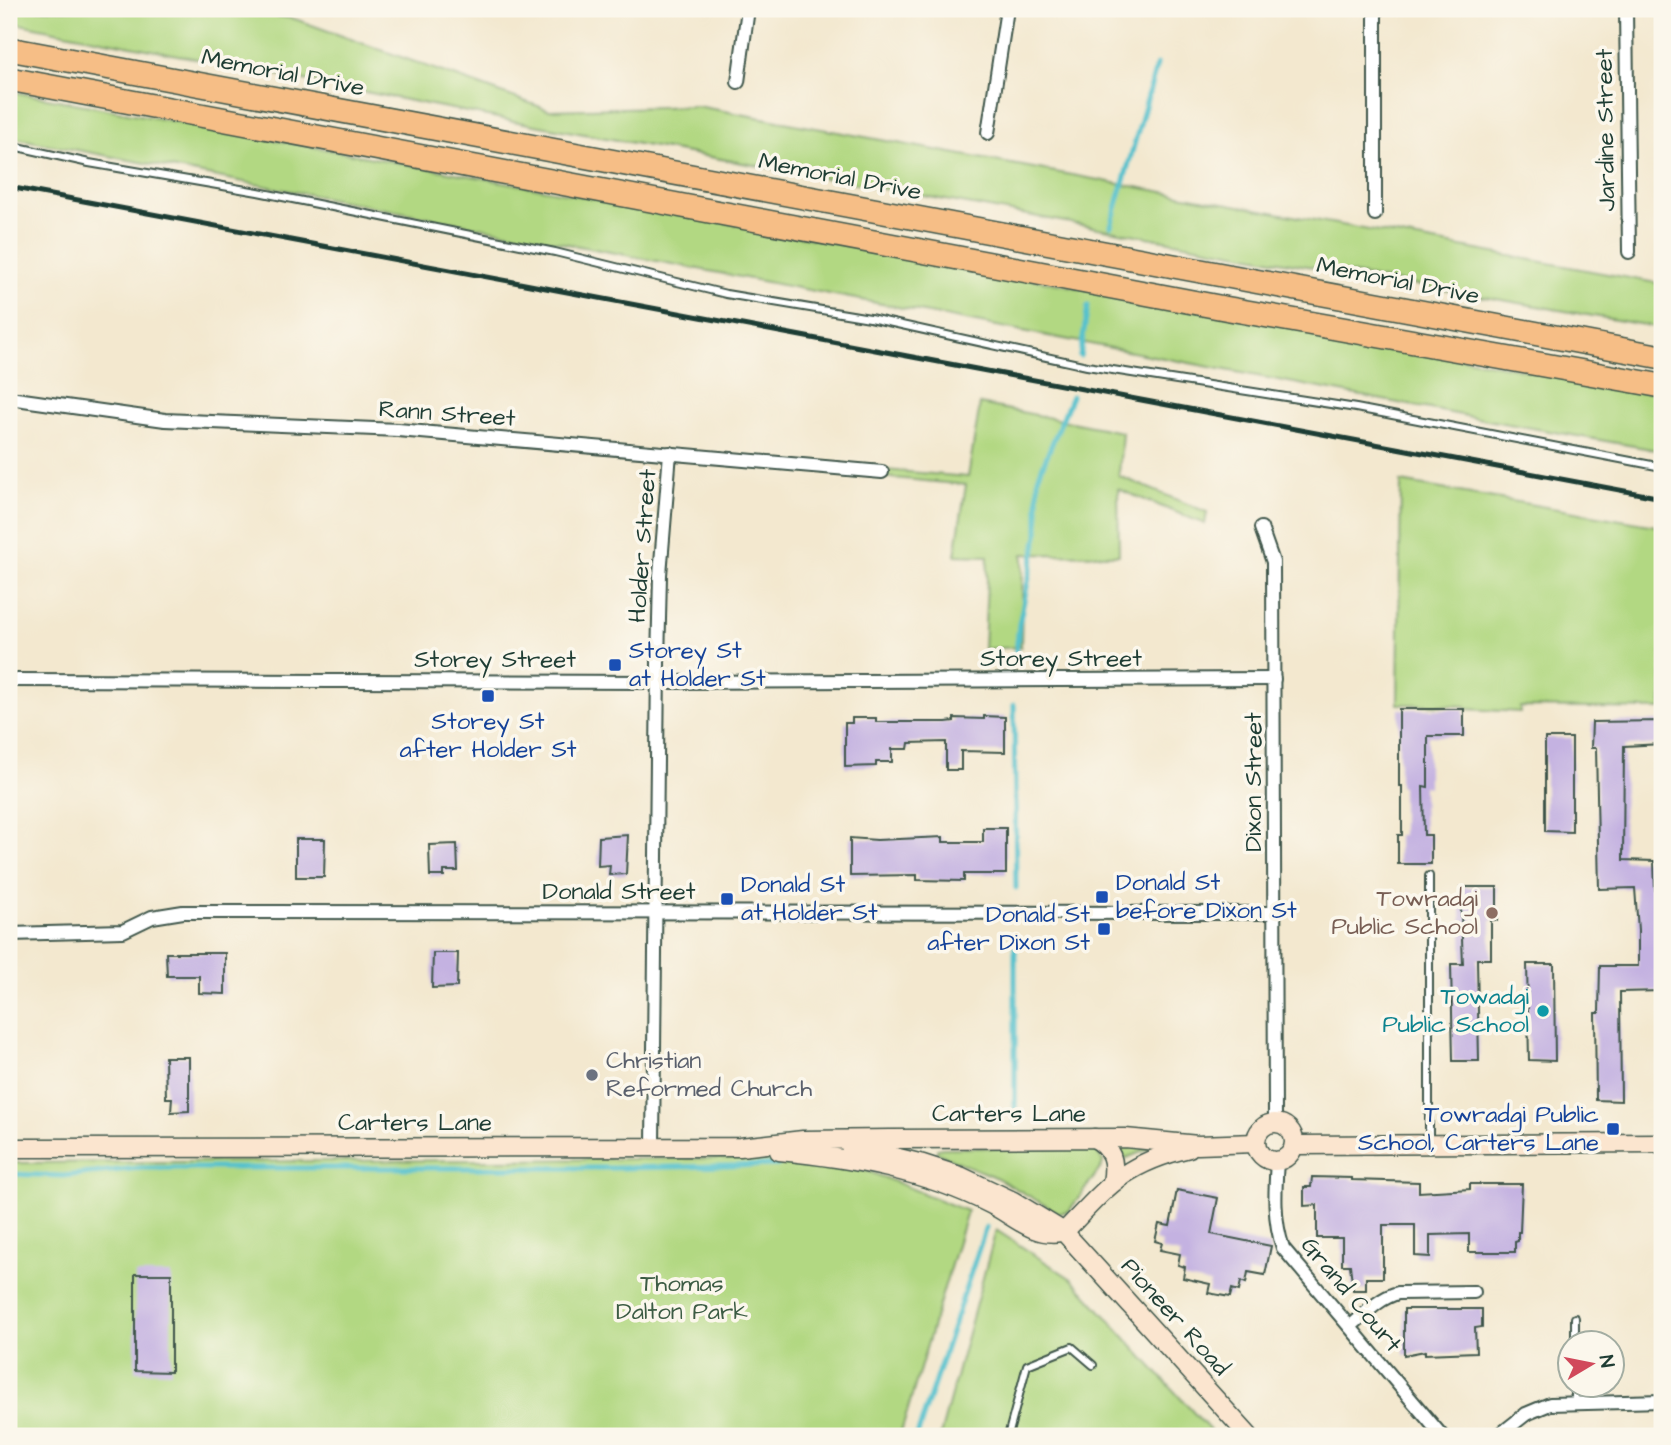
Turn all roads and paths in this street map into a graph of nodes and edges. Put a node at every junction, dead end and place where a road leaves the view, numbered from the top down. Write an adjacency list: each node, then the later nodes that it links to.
1 (748, 9): 7 (street)
2 (1007, 9): 8 (street)
3 (1375, 9): 10 (street)
4 (1626, 9): 11 (street, Jardine Street)
5 (9, 49): 12 (highway, Memorial Drive)
6 (9, 79): 13 (highway)
7 (738, 82)
8 (988, 133)
9 (9, 145): 16 (lane)
10 (1375, 214)
11 (1629, 251)
12 (1662, 357)
13 (1662, 386)
14 (9, 398): 15 (street, Rann Street)
15 (670, 453): 17 (street, Rann Street); 21 (street, Holder Street)
16 (1662, 467)
17 (882, 472)
18 (1261, 528): 19 (street, Dixon Street)
19 (1274, 679): 21 (street, Storey Street); 23 (street, Dixon Street)
20 (9, 680): 21 (street, Storey Street)
21 (657, 681): 24 (street, Holder Street)
22 (1429, 876): 33 (lane)
23 (1275, 913): 24 (street, Donald Street); 26 (street, Dixon Street)
24 (655, 914): 25 (street, Donald Street); 34 (street, Holder Street)
25 (9, 934)
26 (1275, 1122): 29 (main road); 32 (main road)
27 (1094, 1138): 28 (main road, Carters Lane); 31 (main road, Carters Lane); 39 (main road)
28 (820, 1140): 35 (main road, Carters Lane); 37 (main road, Carters Lane)
29 (1256, 1143): 31 (main road, Carters Lane); 38 (main road)
30 (1662, 1143): 33 (main road)
31 (1198, 1145): 39 (main road, Carters Lane)
32 (1295, 1145): 33 (main road); 38 (main road)
33 (1429, 1145)
34 (653, 1146): 35 (main road, Carters Lane); 36 (main road, Carters Lane)
35 (740, 1147): 40 (main road)
36 (9, 1148)
37 (884, 1154): 40 (main road, Pioneer Road)
38 (1277, 1161): 43 (street, Grand Court)
39 (1112, 1182): 40 (main road, Carters Lane)
40 (1064, 1232): 49 (main road, Pioneer Road)
41 (1474, 1292): 43 (street)
42 (1575, 1318): 44 (lane)
43 (1350, 1327): 50 (street, Grand Court)
44 (1575, 1330)
45 (1093, 1365): 48 (lane)
46 (1662, 1401): 47 (street)
47 (1574, 1402): 51 (street)
48 (1008, 1436)
49 (1248, 1436)
50 (1442, 1436)
51 (1497, 1436)

